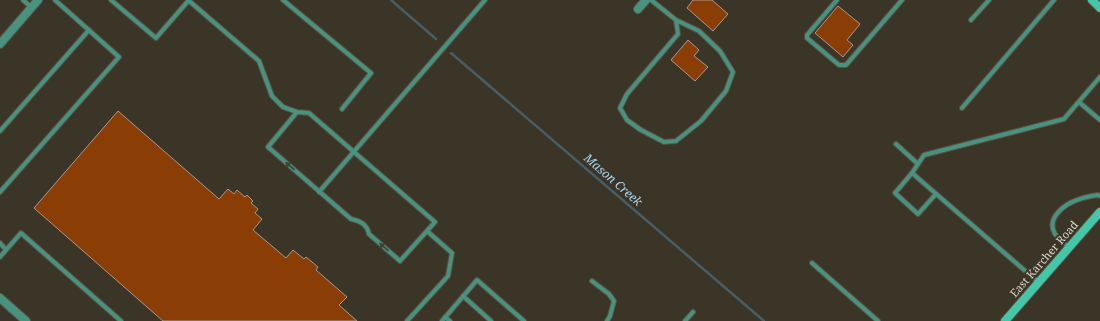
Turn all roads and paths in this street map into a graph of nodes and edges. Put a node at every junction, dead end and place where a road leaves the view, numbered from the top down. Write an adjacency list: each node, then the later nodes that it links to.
1 (23, 0): 15 (lane)
2 (38, 0): 15 (street)
3 (56, 0): 20 (lane)
4 (112, 0): 5 (lane)
5 (188, 0): 26 (lane)
6 (283, 0): 25 (lane)
7 (485, 0): 30 (lane)
8 (646, 0): 17 (street)
9 (651, 0): 18 (lane)
10 (837, 0): 11 (lane)
11 (902, 0)
12 (989, 0): 19 (lane)
13 (1054, 0): 24 (lane)
14 (1092, 0): 16 (main road)
15 (32, 8): 21 (street)
16 (1100, 8)
17 (638, 9)
18 (676, 20): 18 (lane)
19 (972, 20)
20 (89, 30): 28 (lane); 33 (lane)
21 (0, 44)
22 (1100, 77): 23 (lane)
23 (1079, 102): 27 (lane); 31 (lane)
24 (962, 108)
25 (342, 109)
26 (297, 112): 30 (lane); 34 (lane, one-way to 26)
27 (1100, 120)
28 (0, 131)
29 (896, 144): 31 (lane)
30 (354, 152): 34 (lane); 38 (lane)
31 (918, 164): 32 (lane)
32 (912, 173): 35 (lane); 35 (lane)
33 (0, 192)
34 (319, 192): 38 (lane, one-way to 34)
35 (936, 194): 45 (lane)
36 (1100, 196): 40 (lane)
37 (1100, 212): 40 (main road, East Karcher Road)
38 (427, 231): 52 (lane)
39 (0, 243): 41 (lane)
40 (1069, 247): 45 (main road, East Karcher Road)
41 (6, 250): 42 (lane); 51 (lane)
42 (0, 257)
43 (812, 263): 59 (lane)
44 (592, 281): 57 (lane)
45 (1038, 282): 60 (main road, East Karcher Road)
46 (463, 296): 49 (lane); 55 (lane); 56 (lane)
47 (0, 298): 50 (street)
48 (693, 312): 58 (lane)
49 (445, 317): 53 (lane); 54 (lane)
50 (26, 321)
51 (121, 321)
52 (407, 321)
53 (442, 321)
54 (450, 321)
55 (491, 321)
56 (524, 321)
57 (607, 321)
58 (685, 321)
59 (878, 321)
60 (1005, 321)

